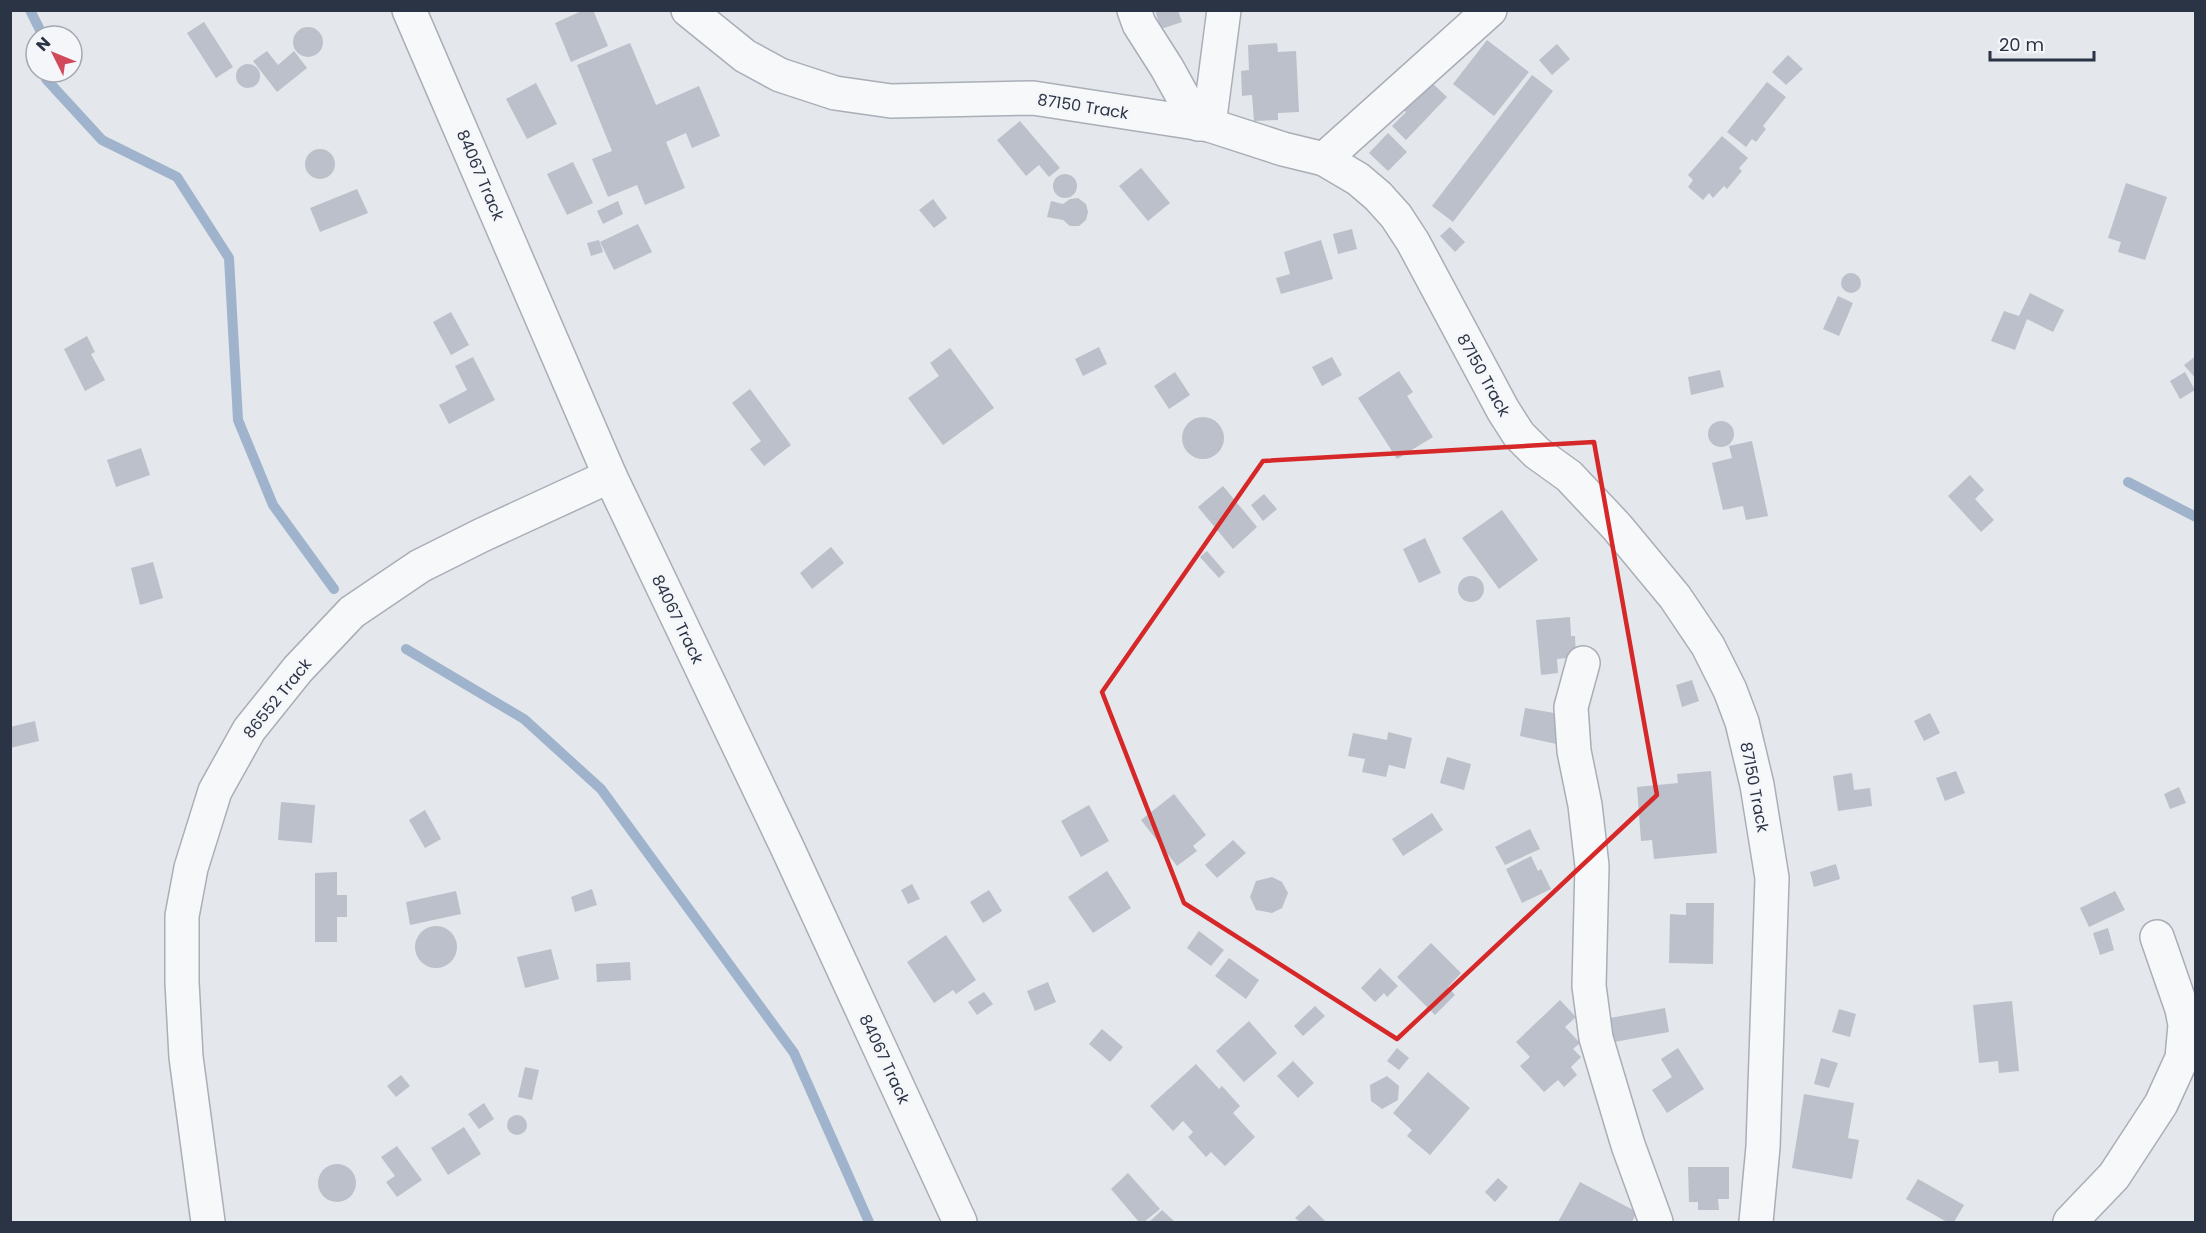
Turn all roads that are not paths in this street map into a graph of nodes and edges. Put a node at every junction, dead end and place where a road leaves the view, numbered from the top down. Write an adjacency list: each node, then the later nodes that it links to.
1 (409, 10): 8 (street, 84067 Track)
2 (688, 10): 6 (street, 87150 Track)
3 (1134, 10): 6 (street)
4 (1224, 10): 6 (street)
5 (1490, 10): 7 (street)
6 (1203, 124): 7 (street, 87150 Track)
7 (1324, 159): 14 (street, 87150 Track)
8 (610, 476): 11 (street, 86552 Track); 12 (street, 84067 Track)
9 (1583, 663): 13 (street)
10 (2157, 937): 15 (street)
11 (208, 1222)
12 (960, 1222)
13 (1656, 1222)
14 (1756, 1222)
15 (2070, 1222)

